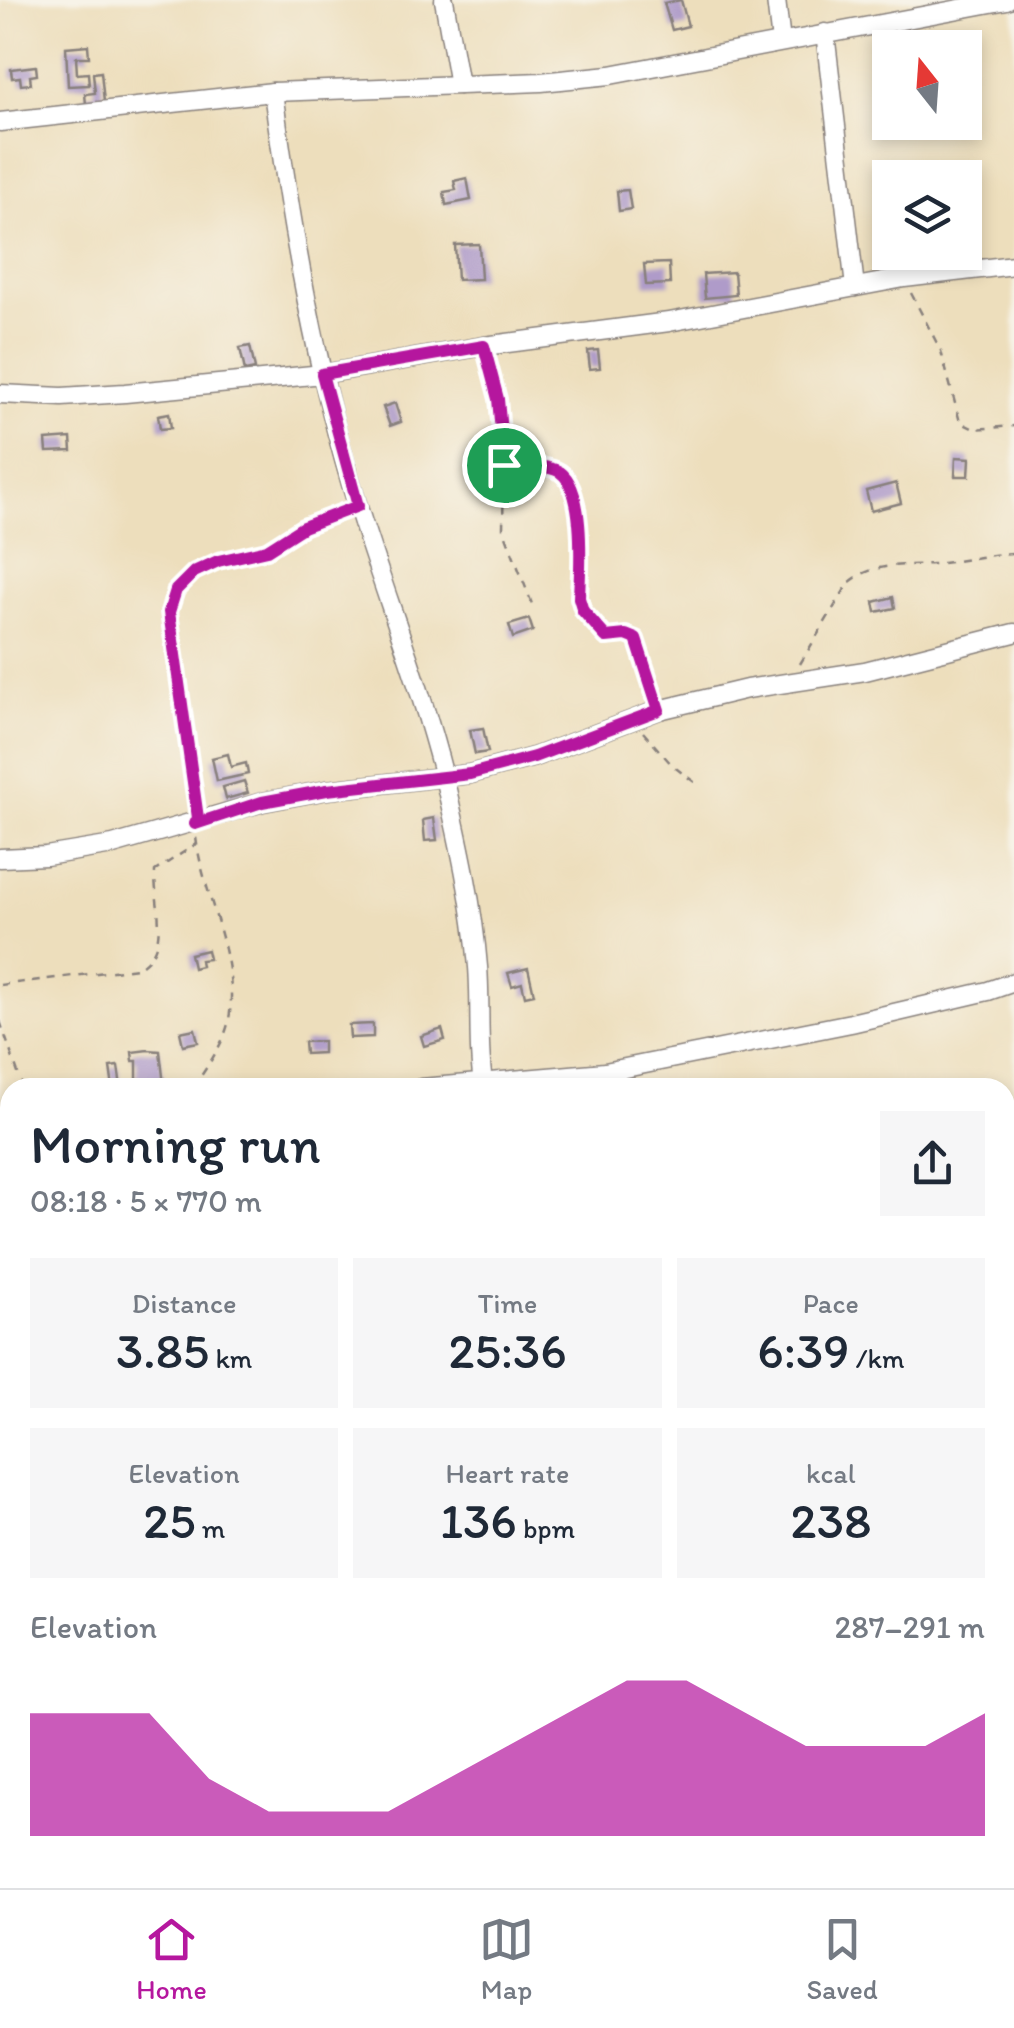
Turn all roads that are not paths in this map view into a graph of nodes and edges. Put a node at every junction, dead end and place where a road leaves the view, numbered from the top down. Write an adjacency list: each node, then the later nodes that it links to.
1 (444, 0): 6 (street)
2 (776, 0): 5 (street)
3 (1008, 0): 4 (street)
4 (824, 33): 5 (street); 10 (street)
5 (781, 42): 6 (street)
6 (459, 85): 7 (street)
7 (273, 92): 8 (street); 11 (street)
8 (0, 122)
9 (1014, 265): 10 (street)
10 (856, 288): 11 (street)
11 (322, 374): 12 (street); 14 (street)
12 (0, 394)
13 (1014, 633): 14 (street)
14 (444, 777): 15 (street); 17 (street)
15 (0, 858)
16 (1014, 982): 18 (street)
17 (483, 1078)
18 (549, 1078)

